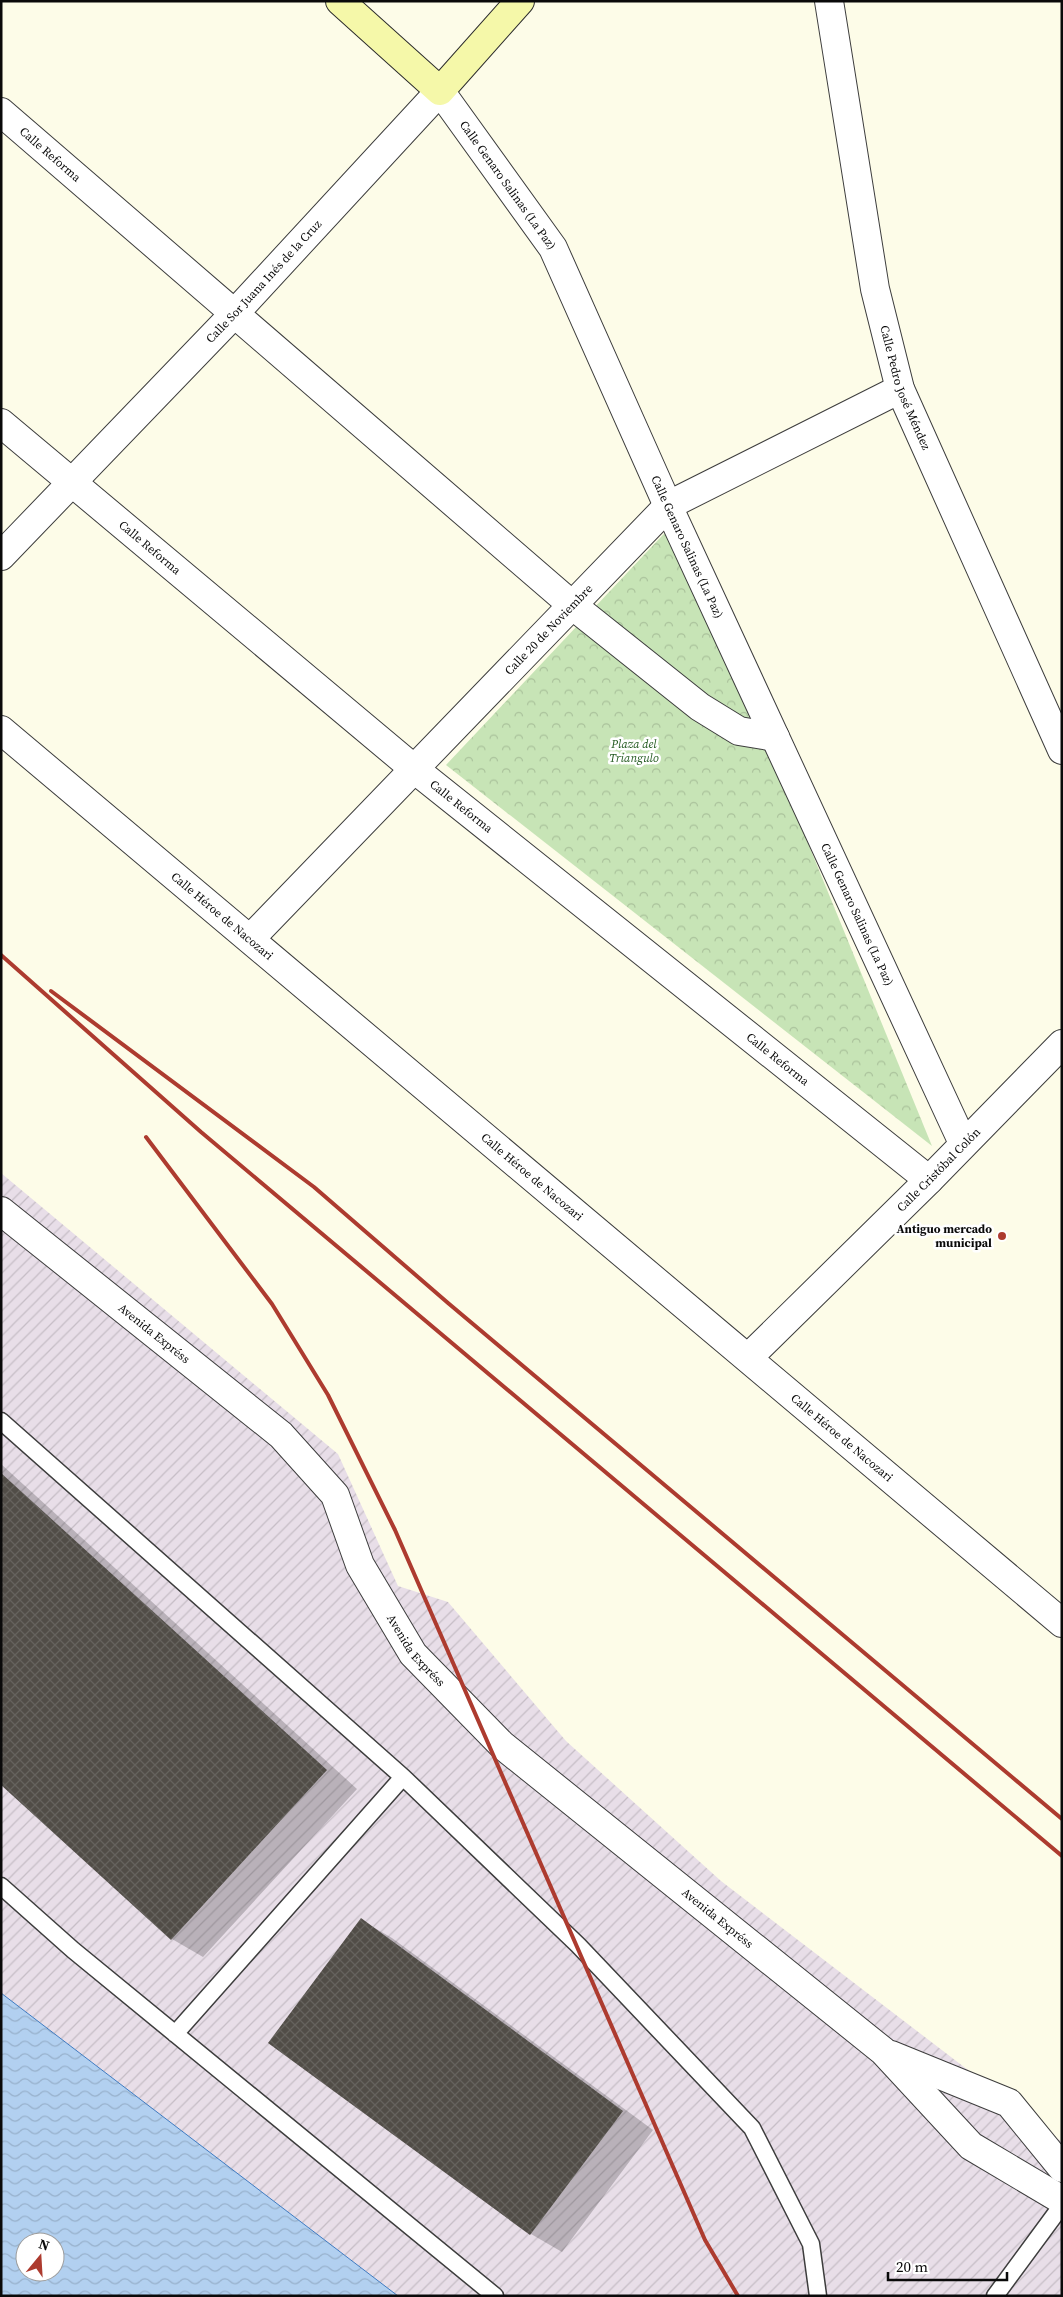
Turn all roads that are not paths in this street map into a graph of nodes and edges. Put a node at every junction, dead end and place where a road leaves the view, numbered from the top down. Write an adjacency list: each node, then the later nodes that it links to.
1 (340, 1): 4 (main road, Calle Genaro Salinas (La Paz))
2 (520, 1): 4 (main road, Calle Sor Juana Inés de la Cruz)
3 (829, 1): 7 (street, Calle Pedro José Méndez)
4 (440, 91): 6 (street, Calle Sor Juana Inés de la Cruz); 10 (street, Calle Genaro Salinas (La Paz))
5 (1, 112): 6 (street, Calle Reforma)
6 (234, 314): 9 (street, Calle Sor Juana Inés de la Cruz); 12 (street, Calle Reforma)
7 (900, 389): 10 (street, Calle 20 de Noviembre); 15 (street, Calle Pedro José Méndez)
8 (1, 423): 9 (street, Calle Reforma)
9 (71, 482): 11 (street, Calle Sor Juana Inés de la Cruz); 16 (street, Calle Reforma)
10 (668, 506): 12 (street, Calle 20 de Noviembre); 14 (street, Calle Genaro Salinas (La Paz))
11 (1, 556)
12 (572, 605): 14 (street, Calle Reforma); 16 (street, Calle 20 de Noviembre)
13 (1, 730): 17 (street, Calle Héroe de Nacozari)
14 (775, 737): 19 (street, Calle Genaro Salinas (La Paz))
15 (1062, 750)
16 (412, 768): 17 (street, Calle 20 de Noviembre); 20 (street, Calle Reforma)
17 (250, 939): 22 (street, Calle Héroe de Nacozari)
18 (1062, 1044): 19 (street, Calle Cristóbal Colón)
19 (963, 1143): 20 (street, Calle Cristóbal Colón)
20 (929, 1180): 22 (street, Calle Cristóbal Colón)
21 (1, 1211): 28 (street, Avenida Expréss)
22 (748, 1358): 24 (street, Calle Héroe de Nacozari)
23 (1, 1421): 25 (lane)
24 (1062, 1623)
25 (402, 1777): 27 (lane); 33 (lane)
26 (1, 1886): 27 (lane)
27 (175, 2034): 32 (lane)
28 (883, 2051): 29 (street, Avenida Expréss); 30 (street, Avenida Expréss)
29 (1062, 2168)
30 (1062, 2200)
31 (1062, 2205): 34 (lane)
32 (496, 2296)
33 (818, 2296)
34 (995, 2296)

